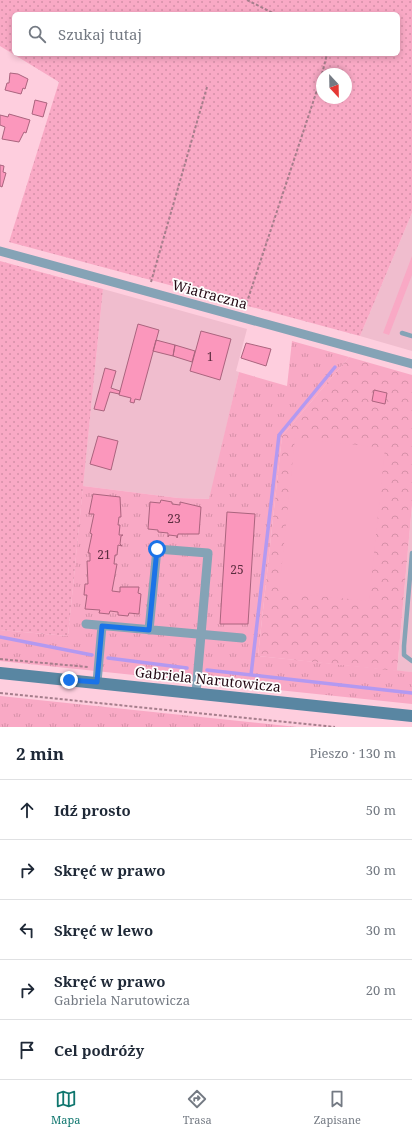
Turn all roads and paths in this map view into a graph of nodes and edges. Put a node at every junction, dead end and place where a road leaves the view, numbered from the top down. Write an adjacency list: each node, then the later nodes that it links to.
1 (247, 0): 2 (path)
2 (271, 12)
3 (326, 56): 4 (path)
4 (324, 68)
5 (207, 87): 8 (path)
6 (316, 92): 9 (path)
7 (0, 251): 12 (street, Wiatraczna)
8 (150, 285)
9 (244, 311)
10 (402, 333): 11 (lane)
11 (412, 336)
12 (412, 364)
13 (412, 553): 14 (lane)
14 (411, 573): 21 (lane)
15 (86, 624): 16 (street)
16 (102, 626): 17 (street); 22 (street)
17 (149, 630): 18 (street); 18 (street)
18 (201, 635): 19 (street); 26 (street)
19 (242, 638)
20 (0, 659): 22 (path)
21 (412, 661)
22 (98, 668): 24 (street)
23 (0, 673): 24 (main road, Gabriela Narutowicza)
24 (97, 682): 26 (main road, Gabriela Narutowicza)
25 (0, 693): 28 (path)
26 (196, 693): 27 (main road, Gabriela Narutowicza)
27 (412, 716)
28 (335, 727)

